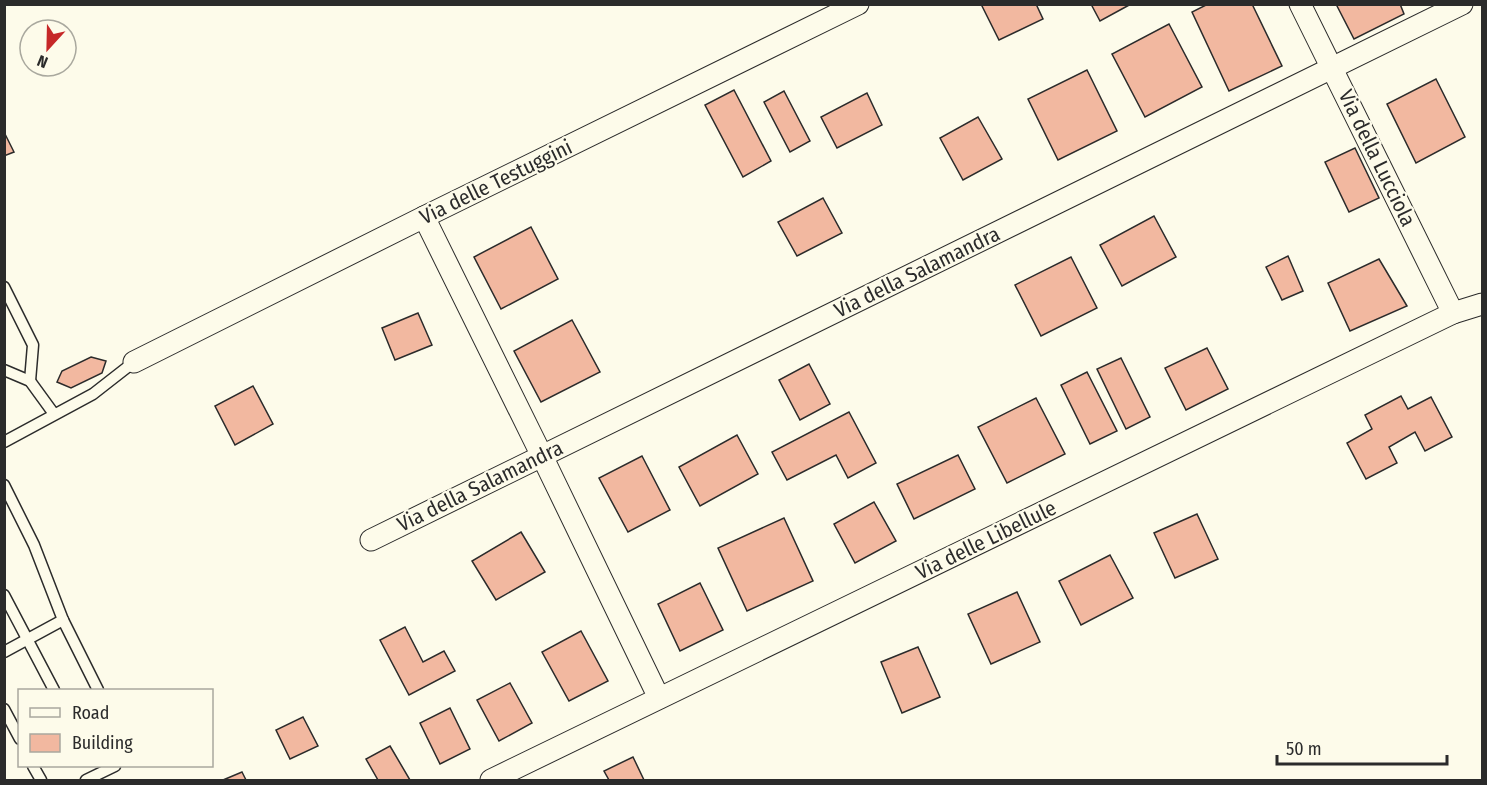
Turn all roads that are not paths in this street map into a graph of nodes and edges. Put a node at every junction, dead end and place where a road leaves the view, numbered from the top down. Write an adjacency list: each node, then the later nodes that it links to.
1 (858, 4): 5 (street, Via delle Testuggini)
2 (1300, 4): 4 (street, Via della Lucciola)
3 (1462, 4): 4 (street, Via della Salamandra)
4 (1333, 68): 8 (street, Via della Lucciola); 14 (street, Via della Salamandra)
5 (424, 217): 9 (street, Via delle Testuggini); 14 (street)
6 (4, 287): 11 (lane)
7 (1482, 304): 8 (street, Via delle Libellule)
8 (1453, 313): 23 (street, Via delle Libellule)
9 (134, 363): 12 (lane)
10 (4, 370): 11 (lane)
11 (30, 381): 12 (lane)
12 (54, 414): 13 (lane)
13 (4, 442)
14 (542, 456): 16 (street, Via della Salamandra); 23 (street)
15 (4, 485): 18 (lane)
16 (371, 540)
17 (4, 595): 19 (lane)
18 (63, 620): 19 (lane); 22 (lane)
19 (28, 640): 20 (lane); 21 (lane)
20 (4, 652)
21 (53, 689)
22 (98, 689)
23 (659, 698): 28 (street, Via delle Libellule)
24 (4, 709): 25 (lane)
25 (18, 735)
26 (95, 770): 27 (lane)
27 (86, 780)
28 (491, 780)

